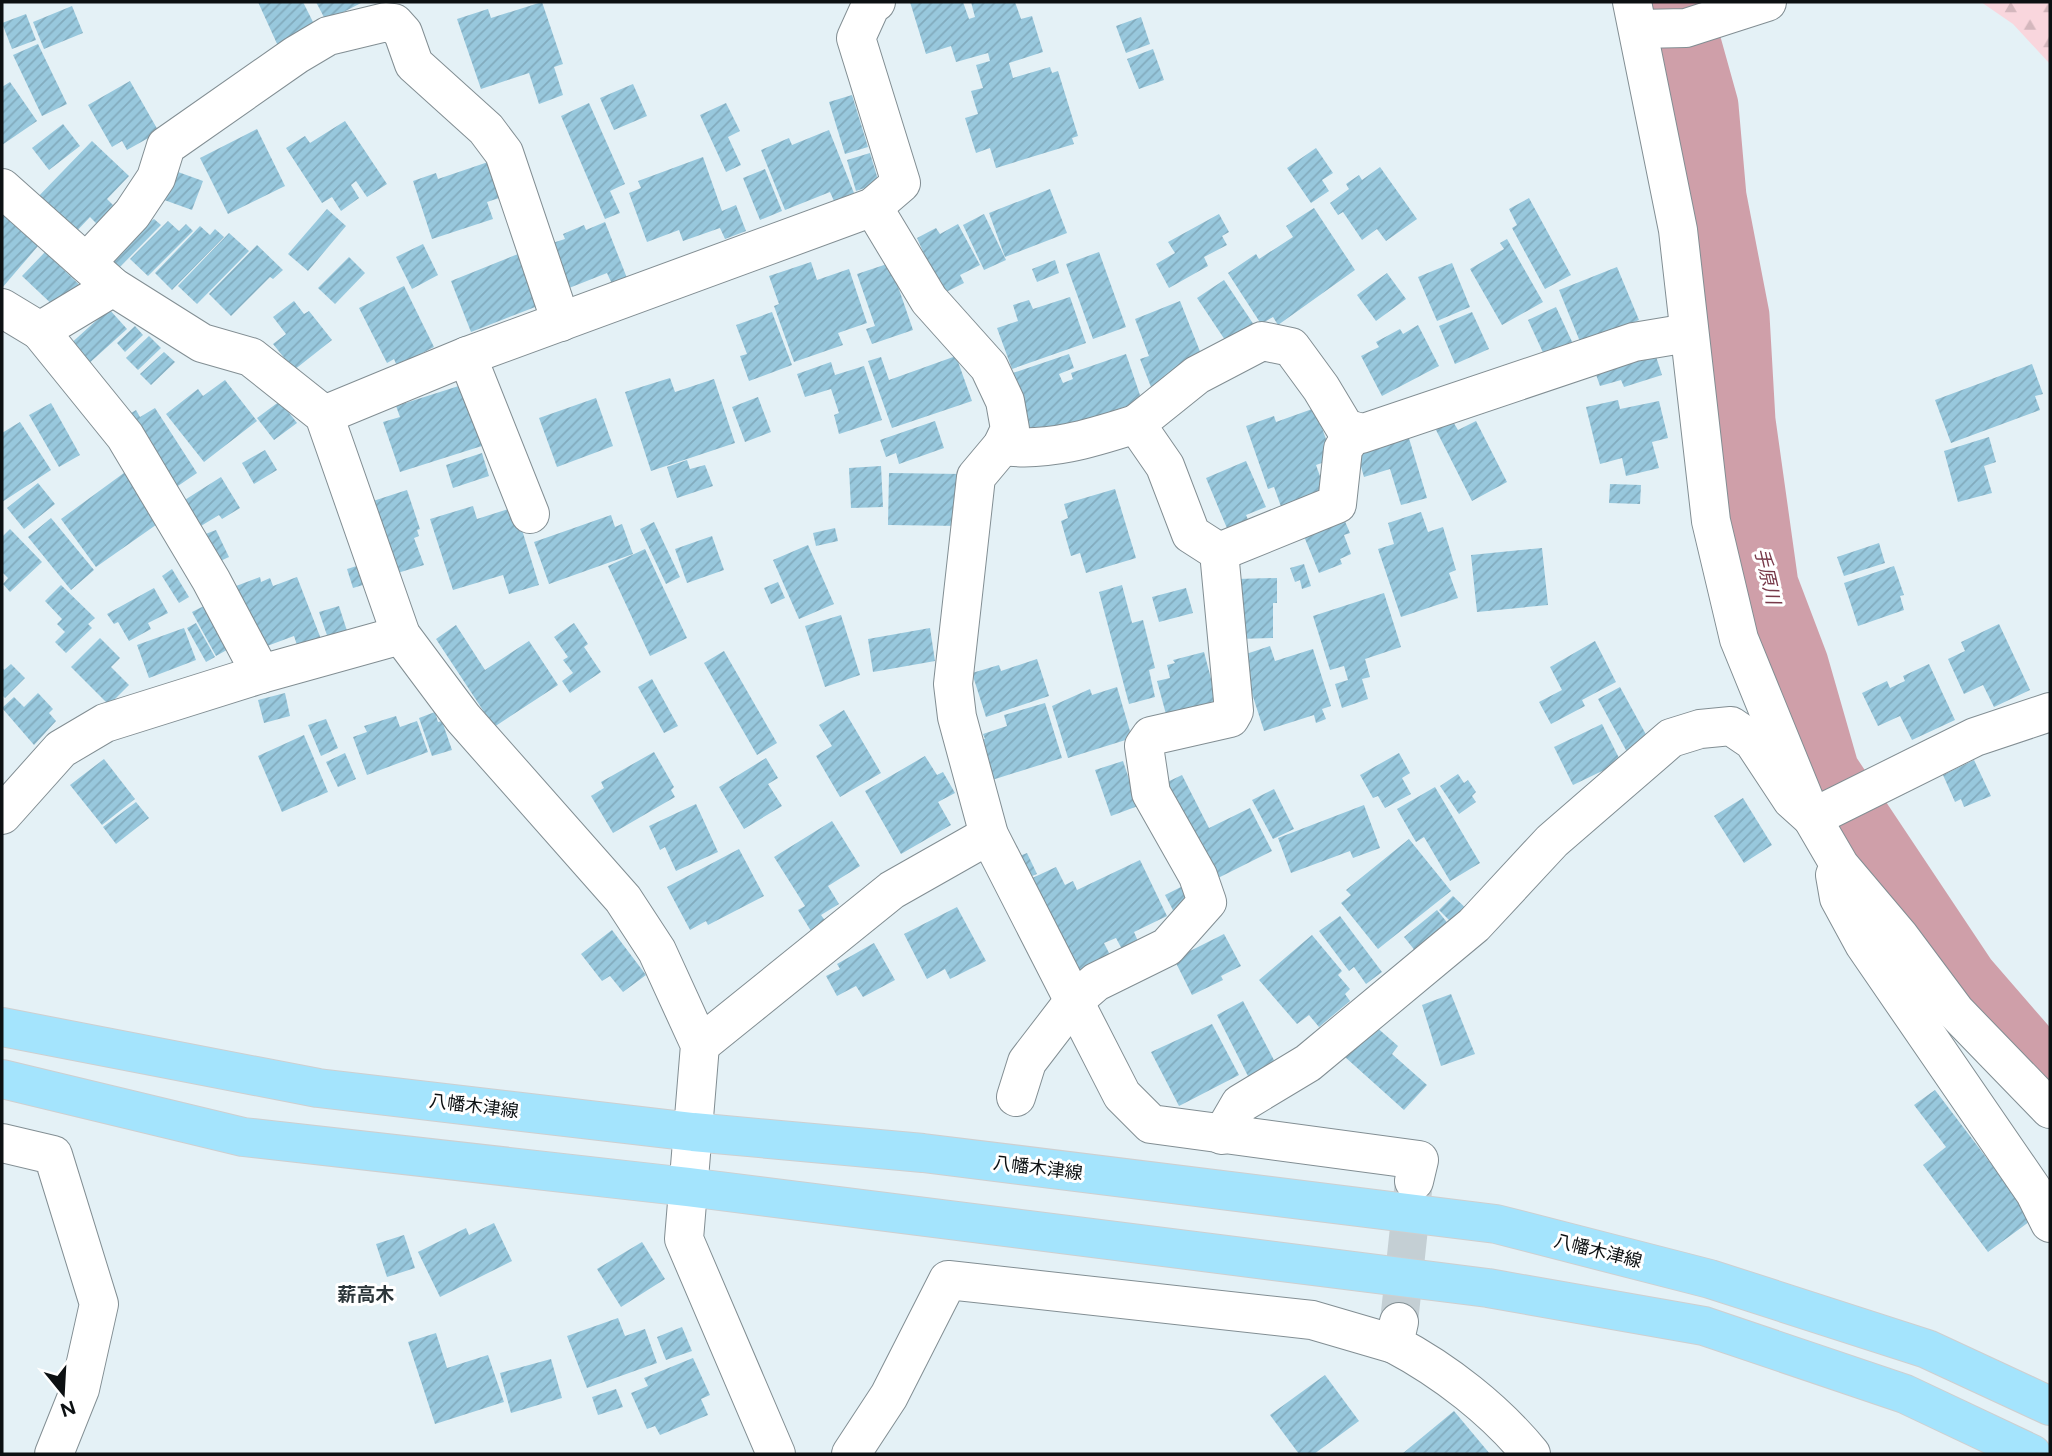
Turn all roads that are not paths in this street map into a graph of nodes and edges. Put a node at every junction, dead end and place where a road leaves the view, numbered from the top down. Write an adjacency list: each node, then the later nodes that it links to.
1 (876, 2): 6 (street)
2 (1767, 2): 4 (street)
3 (399, 13): 7 (street); 9 (street)
4 (1635, 15): 11 (street)
5 (2, 188): 7 (street)
6 (873, 206): 9 (street); 16 (street)
7 (100, 275): 10 (street); 13 (street)
8 (2, 308): 10 (street)
9 (561, 322): 12 (street)
10 (40, 331): 20 (street)
11 (1688, 333): 15 (street); 23 (street)
12 (467, 356): 13 (street); 17 (street)
13 (324, 415): 19 (street)
14 (1136, 424): 15 (street); 16 (street); 18 (street)
15 (1355, 431): 18 (street)
16 (1002, 446): 24 (street)
17 (530, 514)
18 (1219, 552): 25 (street)
19 (401, 635): 20 (street); 27 (street)
20 (261, 674): 22 (street)
21 (2050, 712): 23 (street)
22 (2, 815)
23 (1823, 825): 30 (street); 32 (street); 36 (street)
24 (989, 835): 25 (street); 27 (street)
25 (1073, 1002): 29 (street); 32 (street)
26 (2, 1027): 31 (main road, 八幡木津線)
27 (700, 1045): 31 (street)
28 (2, 1079): 35 (main road)
29 (1016, 1097)
30 (2050, 1109)
31 (692, 1132): 35 (street); 37 (main road, 八幡木津線)
32 (1222, 1135): 34 (street)
33 (2, 1143): 38 (street)
34 (1415, 1181)
35 (688, 1186): 39 (street); 42 (main road)
36 (2050, 1223)
37 (2050, 1406)
38 (54, 1454)
39 (776, 1454)
40 (851, 1454): 41 (street)
41 (1531, 1454)
42 (2032, 1454)

